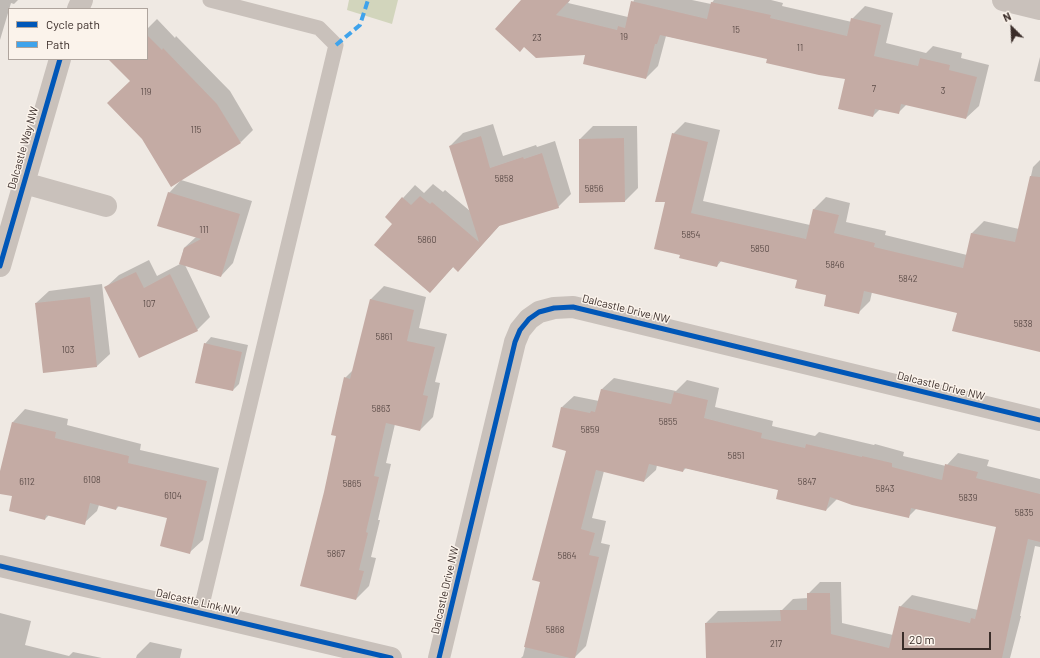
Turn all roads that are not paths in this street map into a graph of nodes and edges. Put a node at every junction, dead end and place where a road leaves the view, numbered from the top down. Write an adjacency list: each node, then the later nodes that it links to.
1 (210, 0): 10 (lane)
2 (1002, 0): 3 (street)
3 (1040, 9)
4 (60, 60): 5 (street, Dalcastle Way NW)
5 (24, 183): 6 (street); 7 (street, Dalcastle Way NW)
6 (106, 206)
7 (0, 266)
8 (1040, 420): 12 (street, Dalcastle Drive NW)
9 (0, 566): 10 (street, Dalcastle Link NW)
10 (200, 613): 11 (street, Dalcastle Link NW)
11 (391, 658)
12 (439, 658)

